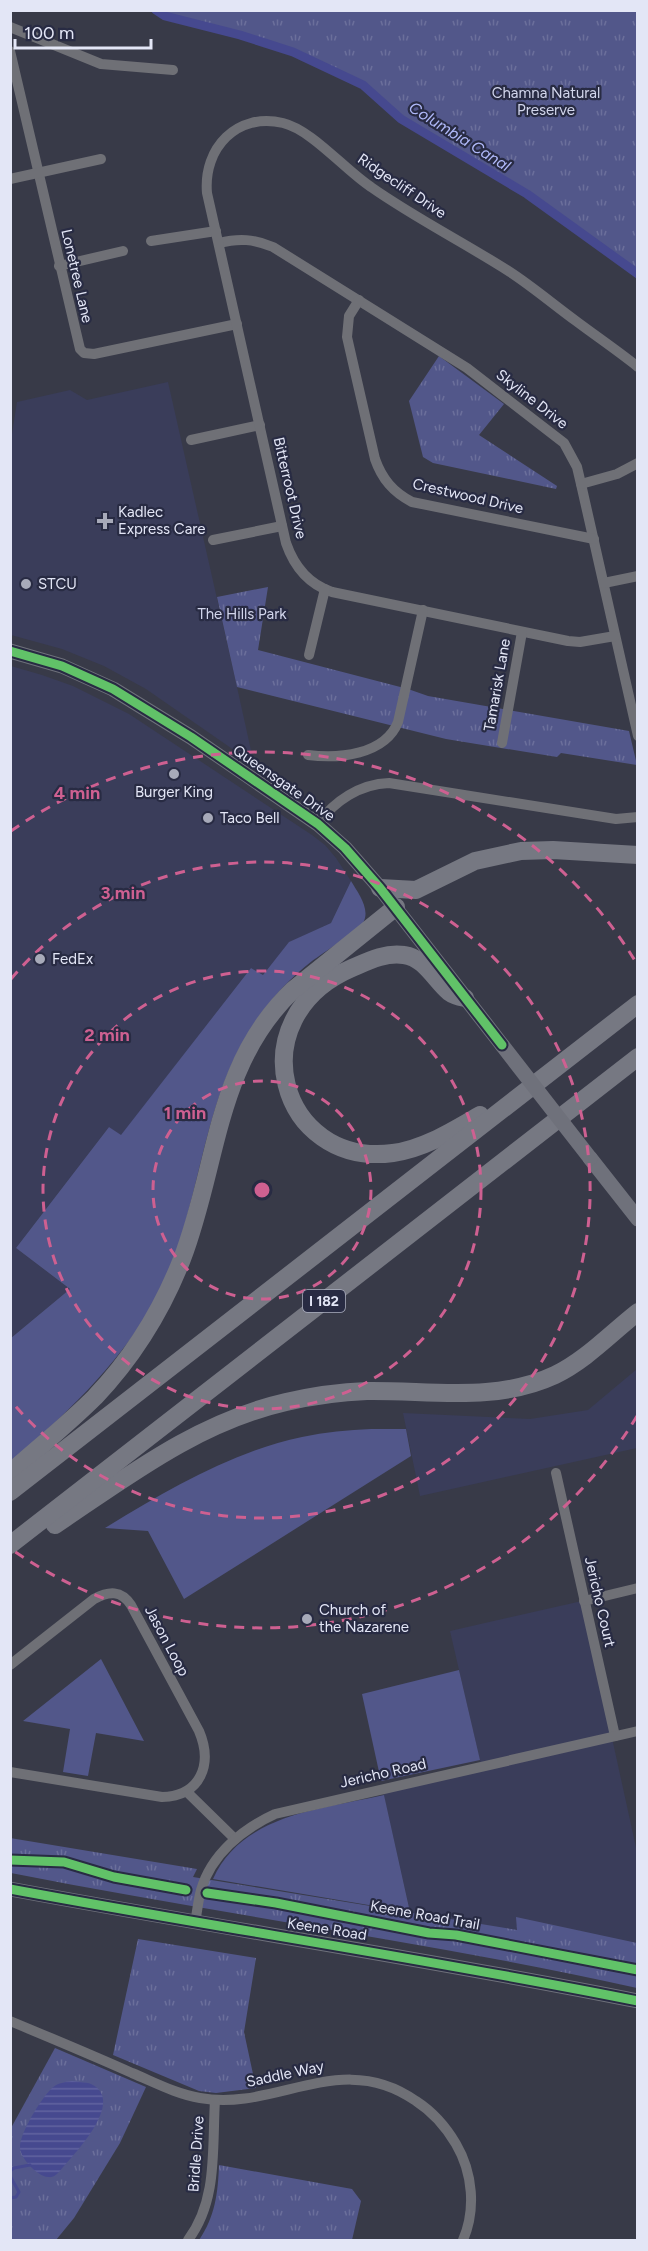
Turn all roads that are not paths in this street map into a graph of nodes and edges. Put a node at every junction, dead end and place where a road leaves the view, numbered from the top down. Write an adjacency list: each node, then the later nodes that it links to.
1 (10, 27): 3 (street)
2 (10, 51): 5 (street, Lonetree Lane)
3 (173, 70)
4 (101, 159): 5 (street)
5 (38, 173): 6 (street); 11 (street, Lonetree Lane)
6 (10, 179)
7 (216, 231): 8 (street); 9 (street, Bitterroot Drive); 14 (street, Ridgecliff Drive)
8 (151, 241)
9 (219, 243): 12 (street, Skyline Drive); 13 (street, Bitterroot Drive)
10 (123, 251): 11 (street)
11 (59, 266): 13 (street, Lonetree Lane)
12 (359, 300): 18 (street, Skyline Drive); 20 (street, Crestwood Drive)
13 (237, 324): 15 (street, Bitterroot Drive)
14 (638, 368)
15 (260, 425): 16 (street); 19 (street, Bitterroot Drive)
16 (191, 440)
17 (638, 463): 18 (street)
18 (581, 484): 20 (street, Skyline Drive)
19 (282, 526): 21 (street); 24 (street, Bitterroot Drive)
20 (594, 539): 23 (street, Skyline Drive)
21 (213, 540)
22 (638, 576): 23 (street)
23 (604, 583): 27 (street, Skyline Drive)
24 (325, 589): 25 (street, Bitterroot Drive); 29 (street)
25 (423, 610): 26 (street, Bitterroot Drive); 33 (street)
26 (522, 632): 27 (street, Bitterroot Drive); 32 (street, Tamarisk Lane)
27 (615, 636): 30 (street, Skyline Drive)
28 (10, 651): 35 (main road, Queensgate Drive)
29 (309, 655)
30 (632, 686): 31 (street, Skyline Drive)
31 (638, 736)
32 (502, 743)
33 (308, 755)
34 (638, 817): 35 (street)
35 (318, 824): 37 (main road, Queensgate Drive)
36 (638, 855): 37 (highway)
37 (380, 888): 38 (main road, Queensgate Drive)
38 (396, 907): 39 (main road, Queensgate Drive); 47 (highway)
39 (465, 999): 41 (highway); 43 (main road, Queensgate Drive, bridge)
40 (638, 1004): 41 (highway, I 182)
41 (574, 1053): 49 (highway, I 182)
42 (638, 1057): 50 (highway, I 182)
43 (638, 1219)
44 (638, 1312): 46 (highway)
45 (638, 1330): 46 (highway)
46 (601, 1344): 51 (highway)
47 (10, 1473)
48 (556, 1473): 53 (street, Jericho Court)
49 (10, 1492)
50 (10, 1545)
51 (10, 1554)
52 (638, 1588): 53 (street)
53 (584, 1601): 56 (street, Jericho Court)
54 (10, 1665): 58 (street, Jason Loop)
55 (638, 1731): 56 (street, Jericho Road)
56 (615, 1736): 59 (street, Jericho Road)
57 (10, 1772): 58 (street)
58 (187, 1792): 59 (street)
59 (235, 1839): 61 (street, Jericho Road)
60 (10, 1889): 61 (main road, Keene Road)
61 (195, 1923): 62 (main road, Keene Road)
62 (638, 2001)
63 (10, 2021): 64 (street, Saddle Way)
64 (215, 2100): 65 (street, Bridle Drive); 66 (street, Saddle Way)
65 (188, 2241)
66 (463, 2241)

